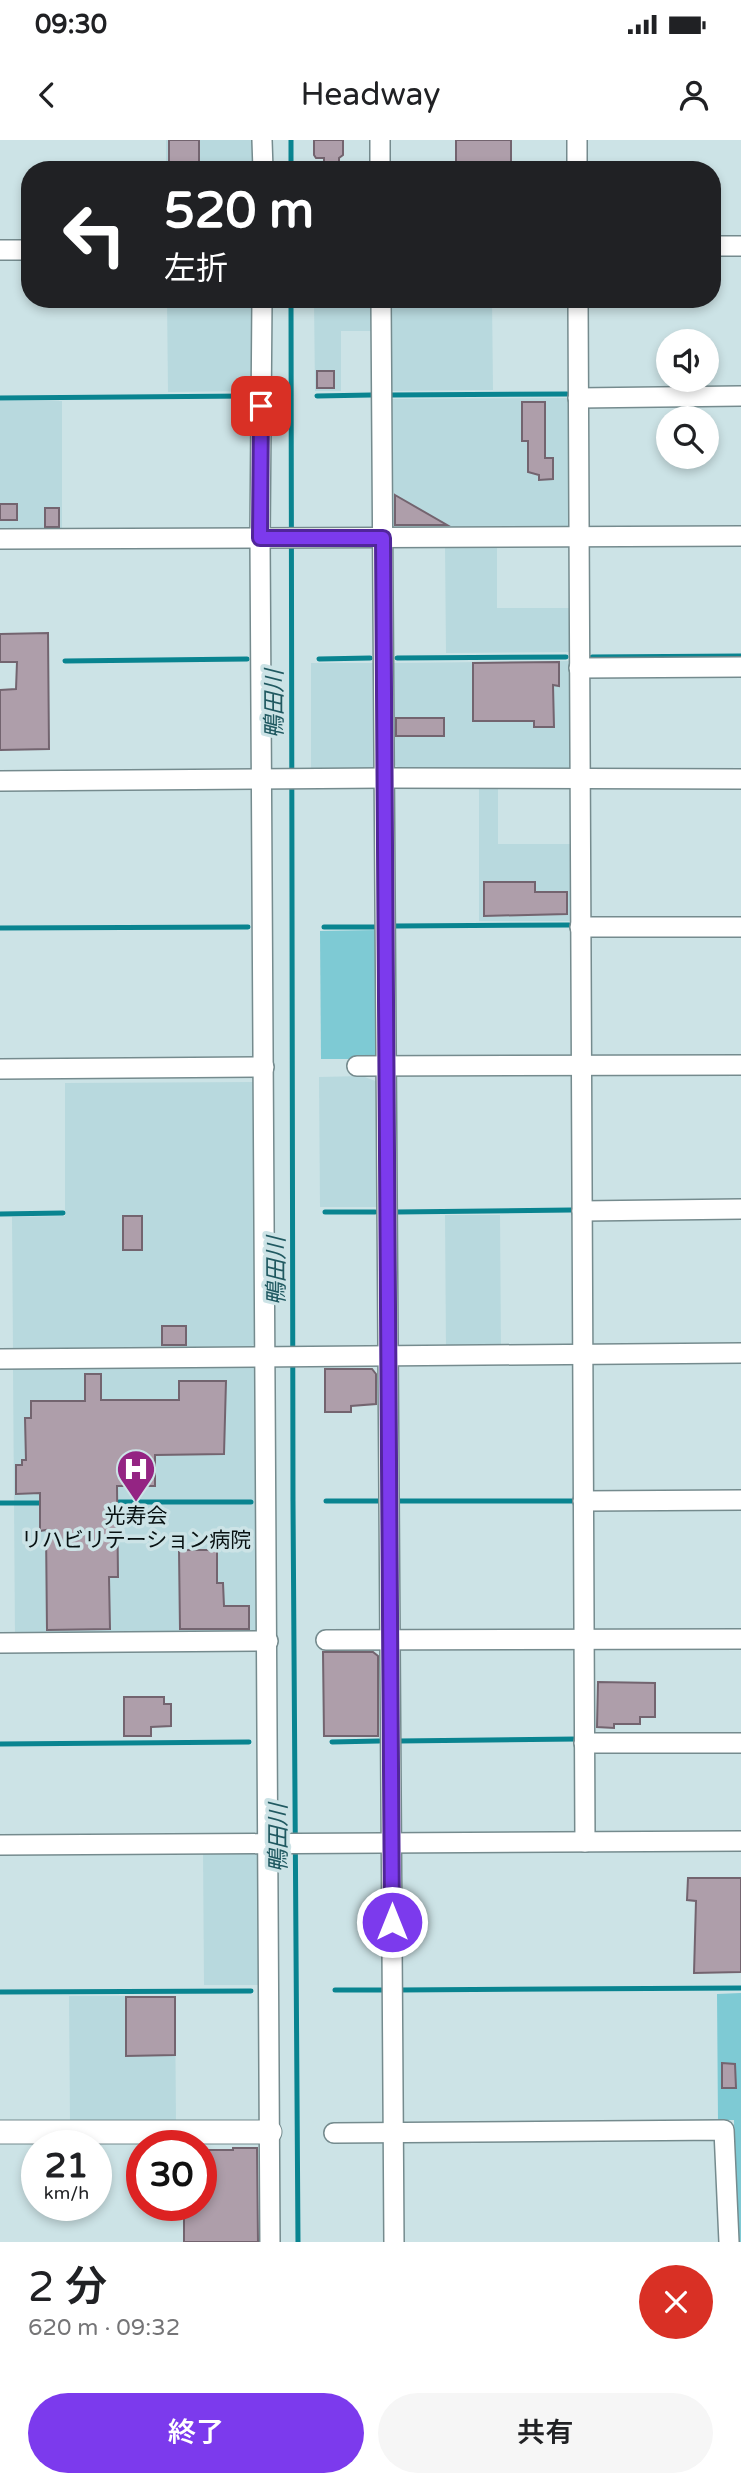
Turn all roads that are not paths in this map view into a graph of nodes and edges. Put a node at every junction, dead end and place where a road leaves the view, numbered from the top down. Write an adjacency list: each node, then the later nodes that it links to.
1 (262, 140): 4 (street)
2 (380, 140): 5 (street)
3 (577, 140): 6 (street)
4 (263, 161)
5 (380, 161)
6 (577, 161)
7 (721, 246): 8 (street)
8 (741, 246)
9 (0, 250): 10 (street)
10 (21, 250)
11 (262, 308): 18 (street)
12 (381, 308): 19 (street)
13 (578, 308): 15 (street)
14 (741, 396): 15 (street)
15 (578, 398): 16 (street)
16 (579, 536): 17 (street); 19 (street); 22 (street)
17 (741, 536)
18 (265, 538): 19 (street); 20 (street); 26 (street)
19 (383, 538): 23 (street)
20 (0, 539)
21 (741, 667): 22 (street)
22 (579, 668): 24 (street)
23 (384, 778): 24 (street); 26 (street); 33 (street)
24 (580, 778): 25 (street); 29 (street)
25 (741, 779)
26 (267, 780): 27 (street); 34 (street)
27 (0, 781)
28 (741, 926): 29 (street)
29 (580, 927): 30 (street)
30 (581, 1065): 31 (street); 33 (street); 37 (street)
31 (741, 1065)
32 (357, 1066): 33 (street)
33 (386, 1066): 40 (street)
34 (264, 1067): 35 (street); 41 (street)
35 (0, 1069)
36 (741, 1209): 37 (street)
37 (582, 1211): 38 (street)
38 (583, 1353): 39 (street); 40 (street); 44 (street)
39 (741, 1353)
40 (388, 1354): 41 (street); 48 (street)
41 (272, 1358): 42 (street); 49 (street)
42 (0, 1359)
43 (741, 1500): 44 (street)
44 (583, 1501): 45 (street)
45 (584, 1639): 46 (street); 48 (street); 52 (street)
46 (741, 1639)
47 (326, 1640): 48 (street)
48 (390, 1640): 55 (street)
49 (268, 1642): 50 (street); 56 (street)
50 (0, 1643)
51 (741, 1743): 52 (street)
52 (584, 1744): 53 (street)
53 (585, 1842): 54 (street); 55 (street)
54 (741, 1842)
55 (392, 1843): 56 (street); 61 (street)
56 (274, 1844): 57 (street); 59 (street)
57 (0, 1845)
58 (0, 2132): 59 (street)
59 (270, 2132): 62 (street)
60 (334, 2133): 61 (street)
61 (393, 2133): 63 (street); 64 (street)
62 (270, 2242)
63 (394, 2242)
64 (729, 2242)

